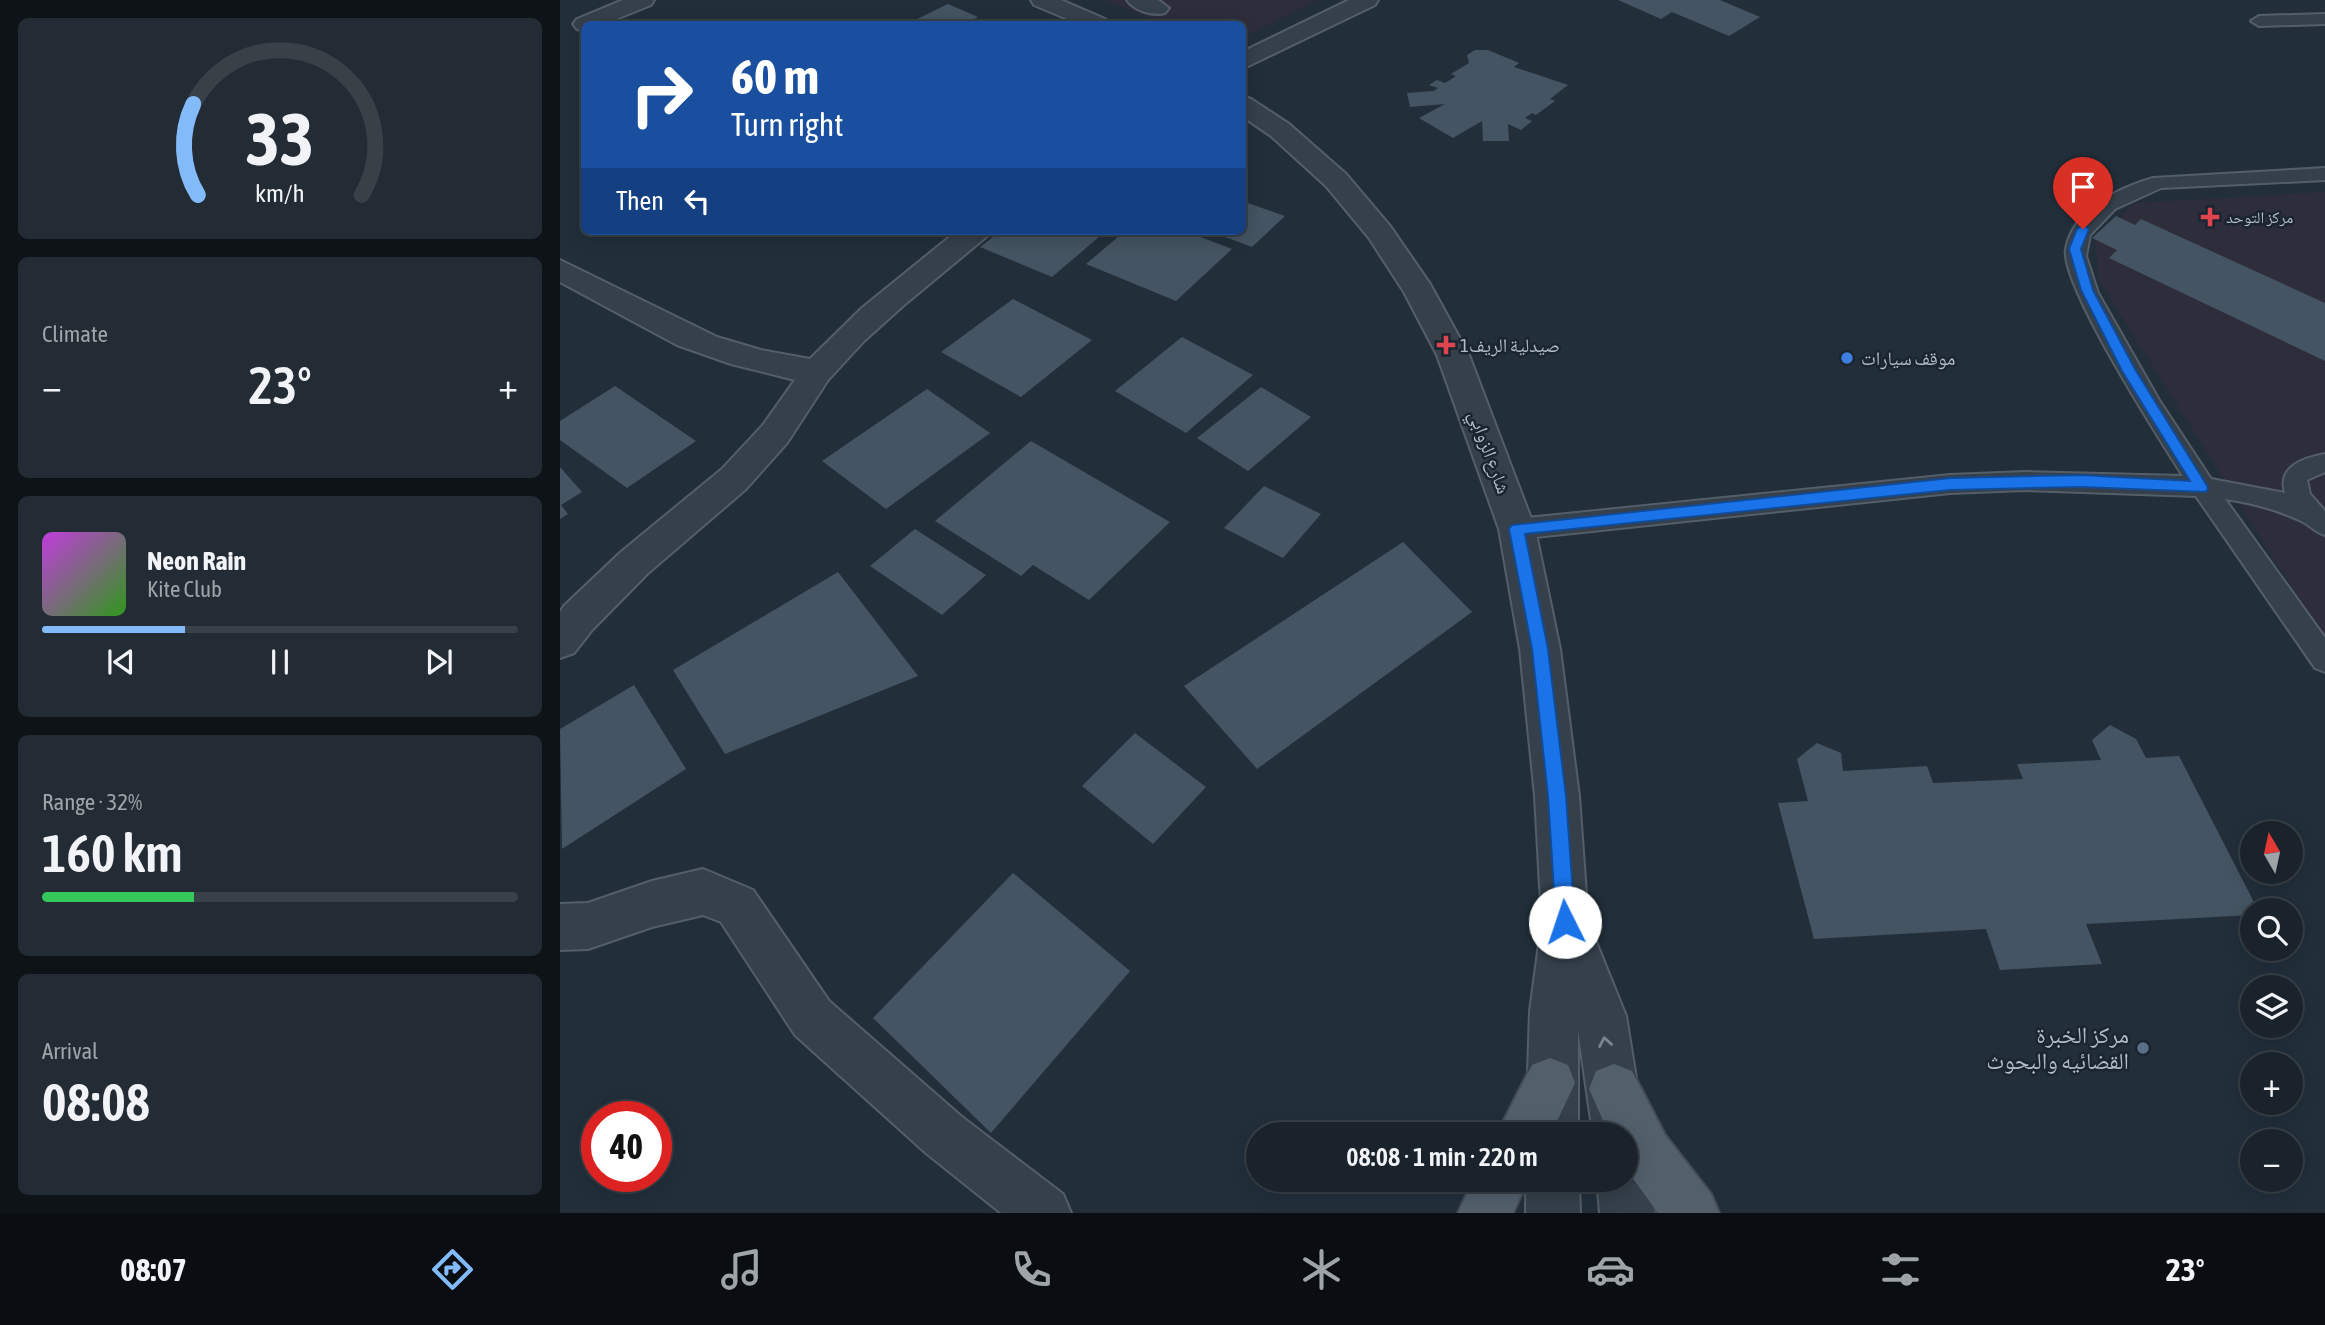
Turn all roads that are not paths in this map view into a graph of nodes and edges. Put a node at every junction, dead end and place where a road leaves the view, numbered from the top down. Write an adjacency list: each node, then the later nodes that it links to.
1 (643, 0): 5 (street)
2 (1042, 0): 6 (street)
3 (1367, 0): 10 (street)
4 (2325, 19): 7 (lane)
5 (592, 21)
6 (1090, 21)
7 (2259, 21)
8 (581, 26): 9 (street)
9 (560, 35)
10 (1246, 60)
11 (1246, 107): 21 (street, شارع الزوابي)
12 (2325, 174): 18 (lane)
13 (971, 235): 15 (street)
14 (560, 271): 15 (street)
15 (817, 372): 22 (street)
16 (2325, 463): 17 (lane)
17 (2302, 470): 19 (lane); 20 (lane)
18 (2201, 488): 19 (lane); 21 (lane); 23 (lane)
19 (2227, 490): 20 (lane)
20 (2318, 519)
21 (1517, 529): 24 (street, شارع الزوابي)
22 (560, 641)
23 (2325, 660)
24 (1565, 922): 26 (street); 27 (street, one-way to 24)
25 (560, 927): 33 (street)
26 (1550, 1083): 28 (main road); 29 (street)
27 (1616, 1112): 37 (main road)
28 (1529, 1122)
29 (1552, 1122)
30 (1495, 1192): 34 (main road)
31 (1553, 1192): 35 (street)
32 (1624, 1192): 36 (street)
33 (1044, 1213)
34 (1485, 1213)
35 (1553, 1213)
36 (1627, 1213)
37 (1692, 1213)

